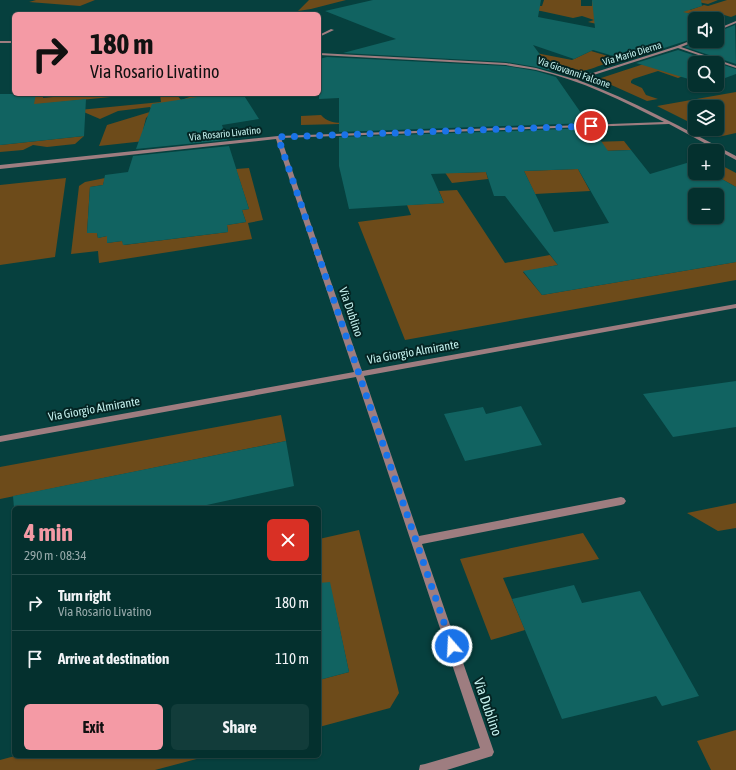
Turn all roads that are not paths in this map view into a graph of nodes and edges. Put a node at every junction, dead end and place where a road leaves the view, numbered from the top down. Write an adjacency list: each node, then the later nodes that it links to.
1 (736, 22): 2 (street)
2 (724, 27)
3 (332, 30): 4 (street)
4 (321, 35)
5 (0, 42): 6 (street)
6 (12, 42)
7 (688, 43): 8 (street, Via Mario Dierna)
8 (678, 47): 10 (street); 11 (street, Via Mario Dierna)
9 (321, 54): 11 (street, Via Giovanni Falcone)
10 (736, 67)
11 (574, 80): 12 (street, Via Giovanni Falcone)
12 (669, 123): 13 (street, Via Rosario Livatino); 14 (street, Via Giovanni Falcone)
13 (278, 137): 15 (street, Via Rosario Livatino); 17 (street, Via Dublino)
14 (736, 158)
15 (0, 167)
16 (736, 306): 17 (street, Via Giorgio Almirante)
17 (358, 373): 18 (street, Via Giorgio Almirante); 20 (street, Via Dublino)
18 (0, 439)
19 (621, 501): 20 (street)
20 (416, 541): 21 (street, Via Dublino)
21 (425, 770)

